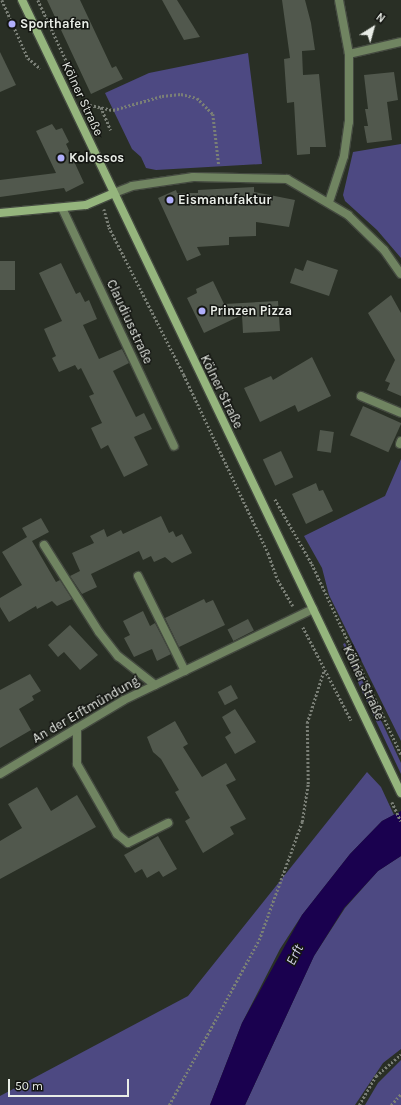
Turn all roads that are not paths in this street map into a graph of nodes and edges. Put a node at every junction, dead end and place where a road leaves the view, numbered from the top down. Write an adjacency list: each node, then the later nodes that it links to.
1 (22, 0): 5 (main road, Kölner Straße)
2 (339, 0): 4 (street)
3 (401, 42): 4 (street)
4 (349, 54): 6 (street)
5 (114, 193): 6 (street); 7 (main road); 15 (main road, Kölner Straße)
6 (329, 202): 9 (street)
7 (62, 208): 8 (main road); 12 (street, Claudiusstraße)
8 (0, 213)
9 (401, 272)
10 (361, 396): 11 (street)
11 (401, 413)
12 (174, 446)
13 (44, 545): 17 (street)
14 (138, 576): 16 (street)
15 (313, 609): 16 (street, An der Erftmündung); 20 (main road, Kölner Straße)
16 (185, 671): 17 (street, An der Erftmündung)
17 (155, 685): 18 (street, An der Erftmündung)
18 (77, 728): 19 (street, An der Erftmündung); 21 (street)
19 (0, 774)
20 (401, 793)
21 (168, 823)

